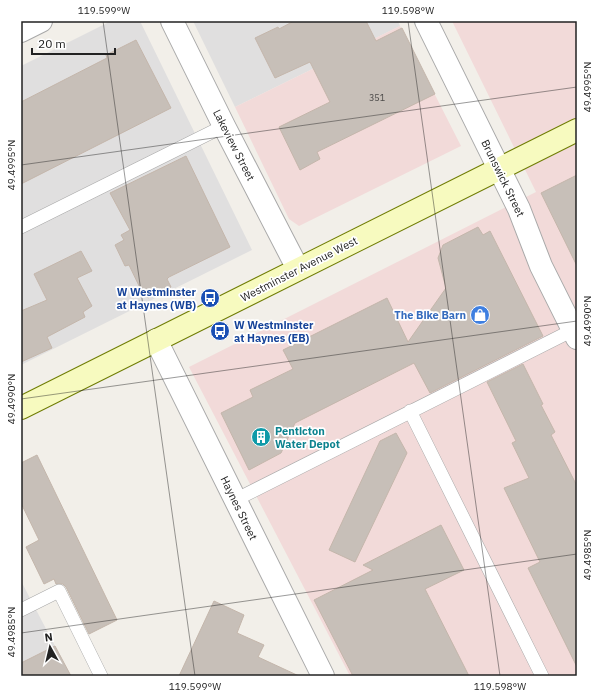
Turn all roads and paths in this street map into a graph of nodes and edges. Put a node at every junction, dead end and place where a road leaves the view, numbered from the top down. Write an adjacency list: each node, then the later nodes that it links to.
1 (41, 21): 4 (street)
2 (172, 21): 5 (street, Lakeview Street)
3 (426, 21): 7 (street, Brunswick Street)
4 (21, 31)
5 (224, 126): 8 (lane); 9 (street, Lakeview Street)
6 (577, 130): 7 (main road, Westminster Avenue West)
7 (499, 169): 9 (main road, Westminster Avenue West); 10 (street, Brunswick Street)
8 (21, 227)
9 (298, 269): 11 (main road, Westminster Avenue West)
10 (576, 332): 13 (lane)
11 (156, 340): 12 (main road, Westminster Avenue West); 14 (street, Haynes Street)
12 (21, 408)
13 (410, 411): 14 (lane); 18 (lane)
14 (235, 500): 17 (street, Haynes Street)
15 (21, 610): 16 (lane)
16 (100, 676)
17 (323, 676)
18 (542, 676)

